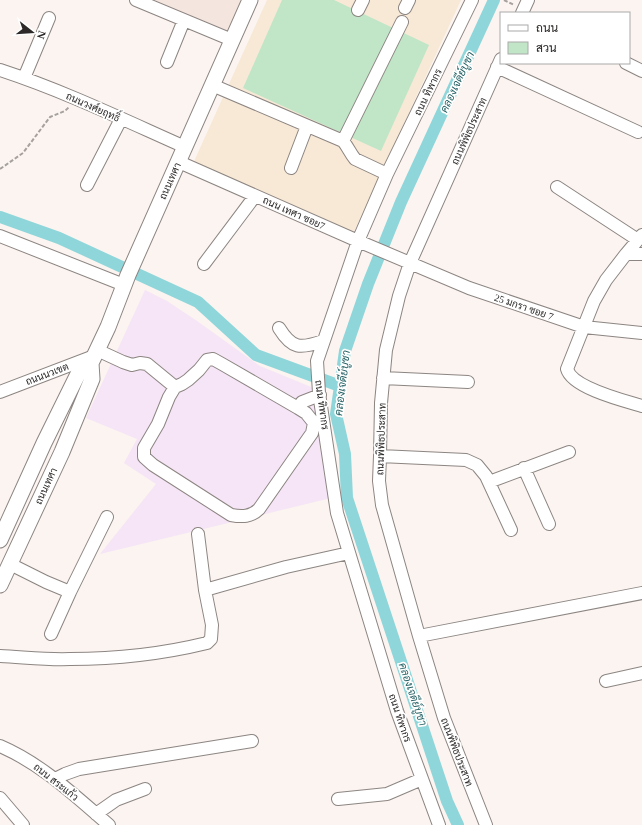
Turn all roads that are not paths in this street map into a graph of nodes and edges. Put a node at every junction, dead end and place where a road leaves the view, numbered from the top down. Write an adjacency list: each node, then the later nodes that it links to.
1 (136, 0): 7 (street)
2 (250, 0): 9 (main road, ถนนเทศา)
3 (472, 0): 25 (street, ถนน ทิพากร)
4 (528, 0): 5 (street)
5 (521, 11)
6 (49, 18): 16 (street)
7 (184, 20): 9 (street); 10 (street)
8 (402, 22): 21 (street)
9 (232, 40): 17 (main road, ถนนเทศา)
10 (167, 62)
11 (499, 63): 34 (street, ถนนพิพิธประสาท)
12 (501, 64): 20 (street)
13 (628, 64): 15 (street)
14 (0, 70): 16 (street, ถนนวงศ์ยฤทธิ์)
15 (642, 71)
16 (24, 78): 18 (street, ถนนวงศ์ยฤทธิ์)
17 (212, 85): 19 (street); 22 (main road, ถนนเทศา)
18 (121, 119): 22 (street, ถนนวงศ์ยฤทธิ์); 26 (street)
19 (306, 126): 21 (street); 24 (street)
20 (638, 132)
21 (343, 142): 25 (street)
22 (185, 147): 23 (main road, ถนนเทศา)
23 (179, 162): 28 (street, ถนน เทศา ซอย7); 36 (main road, ถนนเทศา)
24 (291, 168)
25 (387, 174): 31 (street, ถนน ทิพากร)
26 (88, 185)
27 (557, 187): 30 (street)
28 (255, 196): 31 (street, ถนน เทศา ซอย7); 35 (street)
29 (0, 236): 36 (street)
30 (640, 238): 32 (street)
31 (364, 243): 34 (street, ถนน เทศา ซอย7); 40 (street, ถนน ทิพากร)
32 (626, 254): 33 (street); 37 (street)
33 (642, 254)
34 (405, 261): 37 (street, 25 มกรา ซอย 7); 42 (street, ถนนพิพิธประสาท)
35 (204, 264)
36 (126, 280): 41 (main road, ถนนเทศา)
37 (584, 327): 39 (street, 25 มกรา ซอย 7); 47 (street)
38 (279, 328): 40 (street)
39 (642, 333)
40 (323, 341): 46 (street, ถนน ทิพากร)
41 (94, 356): 44 (street); 45 (street, ถนนนวเขต); 57 (main road, ถนนเทศา); 59 (main road, ถนนเทศา)
42 (383, 378): 43 (street); 50 (street, ถนนพิพิธประสาท)
43 (468, 382)
44 (175, 387): 48 (street); 48 (street)
45 (0, 392)
46 (320, 394): 48 (street); 58 (street, ถนน ทิพากร)
47 (642, 406)
48 (298, 408)
49 (569, 452): 51 (street)
50 (380, 456): 52 (street); 65 (street, ถนนพิพิธประสาท)
51 (524, 468): 52 (street); 54 (street)
52 (489, 482): 55 (street)
53 (107, 517): 62 (street)
54 (549, 524)
55 (511, 530)
56 (198, 534): 61 (street)
57 (0, 540)
58 (349, 553): 61 (street); 72 (street, ถนน ทิพากร)
59 (10, 564): 60 (main road, ถนนเทศา); 62 (street)
60 (0, 585)
61 (205, 590): 66 (street)
62 (70, 592): 64 (street)
63 (642, 593): 65 (street)
64 (51, 634)
65 (419, 636): 80 (street, ถนนพิพิธประสาท)
66 (0, 656)
67 (642, 673): 68 (street)
68 (606, 681)
69 (252, 740): 71 (street)
70 (0, 746): 71 (street, ถนน สระแก้ว)
71 (55, 779): 76 (street, ถนน สระแก้ว)
72 (422, 779): 75 (street); 79 (street, ถนน ทิพากร)
73 (145, 789): 76 (street)
74 (0, 798): 77 (street)
75 (338, 799)
76 (96, 814): 78 (street, ถนน สระแก้ว)
77 (23, 825)
78 (109, 825)
79 (439, 825)
80 (486, 825)

